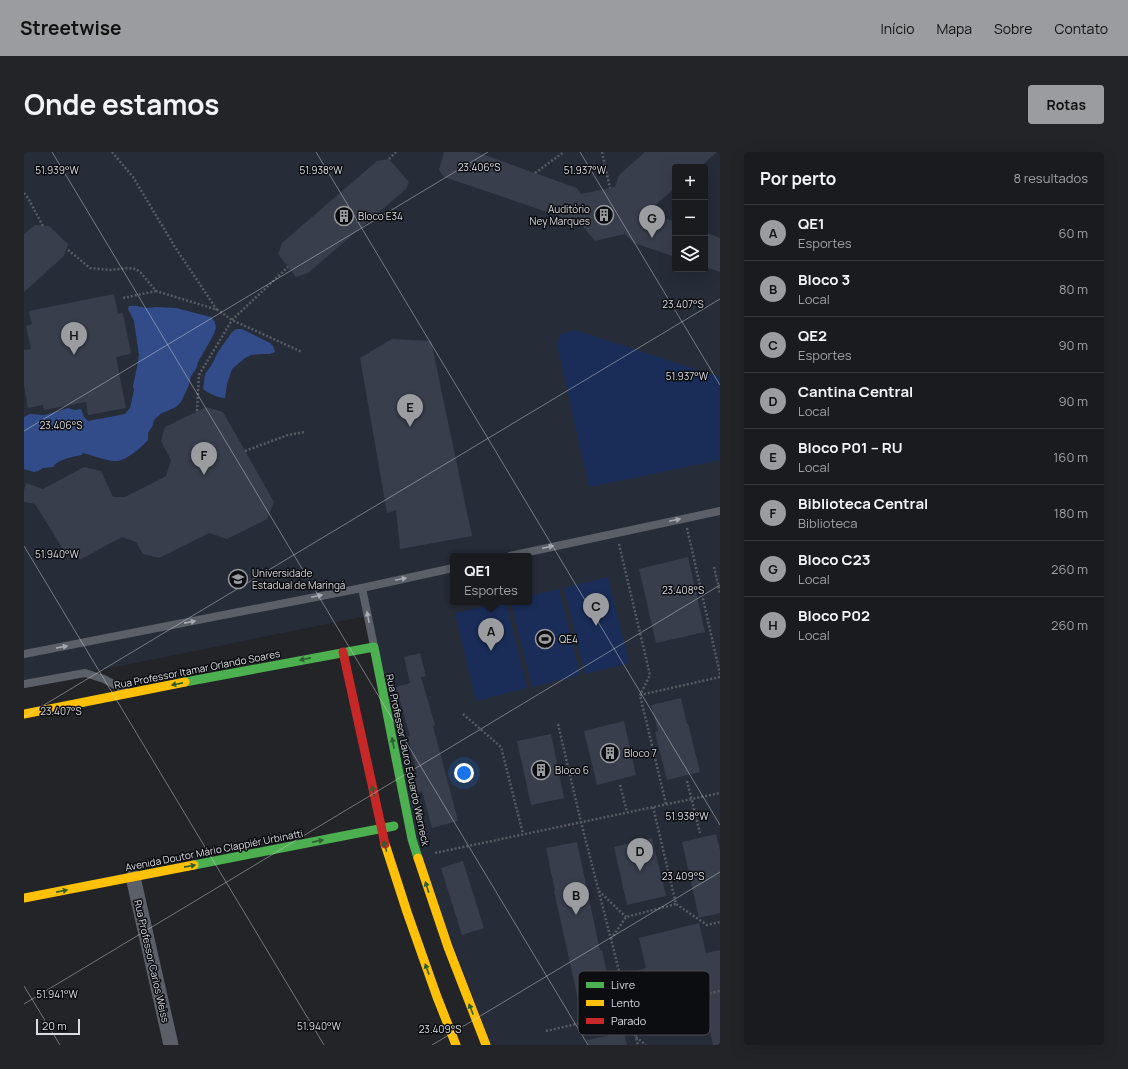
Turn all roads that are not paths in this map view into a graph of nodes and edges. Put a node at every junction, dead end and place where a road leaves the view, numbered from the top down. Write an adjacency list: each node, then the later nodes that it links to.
1 (720, 511): 2 (lane, one-way to 1)
2 (523, 553)
3 (450, 569): 4 (lane, one-way to 3)
4 (362, 588): 5 (lane, Rua Professor Lauro Eduardo Werneck, one-way to 4); 7 (lane, one-way to 4)
5 (374, 647): 6 (main road, Rua Professor Itamar Orlando Soares); 11 (main road, Rua Professor Lauro Eduardo Werneck, one-way to 5)
6 (343, 652): 9 (main road, Rua Professor Itamar Orlando Soares, one-way to 9); 12 (main road, one-way to 6)
7 (24, 654)
8 (24, 684): 9 (lane)
9 (130, 693): 10 (main road, Rua Professor Itamar Orlando Soares)
10 (24, 714)
11 (408, 823): 12 (main road, Avenida Doutor Mário Clappiér Urbinatti); 15 (main road, Rua Professor Lauro Eduardo Werneck, one-way to 11)
12 (381, 829): 13 (main road, Avenida Doutor Mário Clappiér Urbinatti, one-way to 12); 18 (main road, one-way to 12)
13 (133, 877): 14 (main road, Avenida Doutor Mário Clappiér Urbinatti, one-way to 13); 19 (street, Rua Professor Carlos Weiss)
14 (24, 898)
15 (448, 947): 16 (main road); 21 (main road, Rua Professor Lauro Eduardo Werneck, one-way to 15)
16 (444, 967)
17 (442, 979): 18 (main road)
18 (437, 997): 20 (main road)
19 (171, 1045)
20 (456, 1045)
21 (486, 1045)

